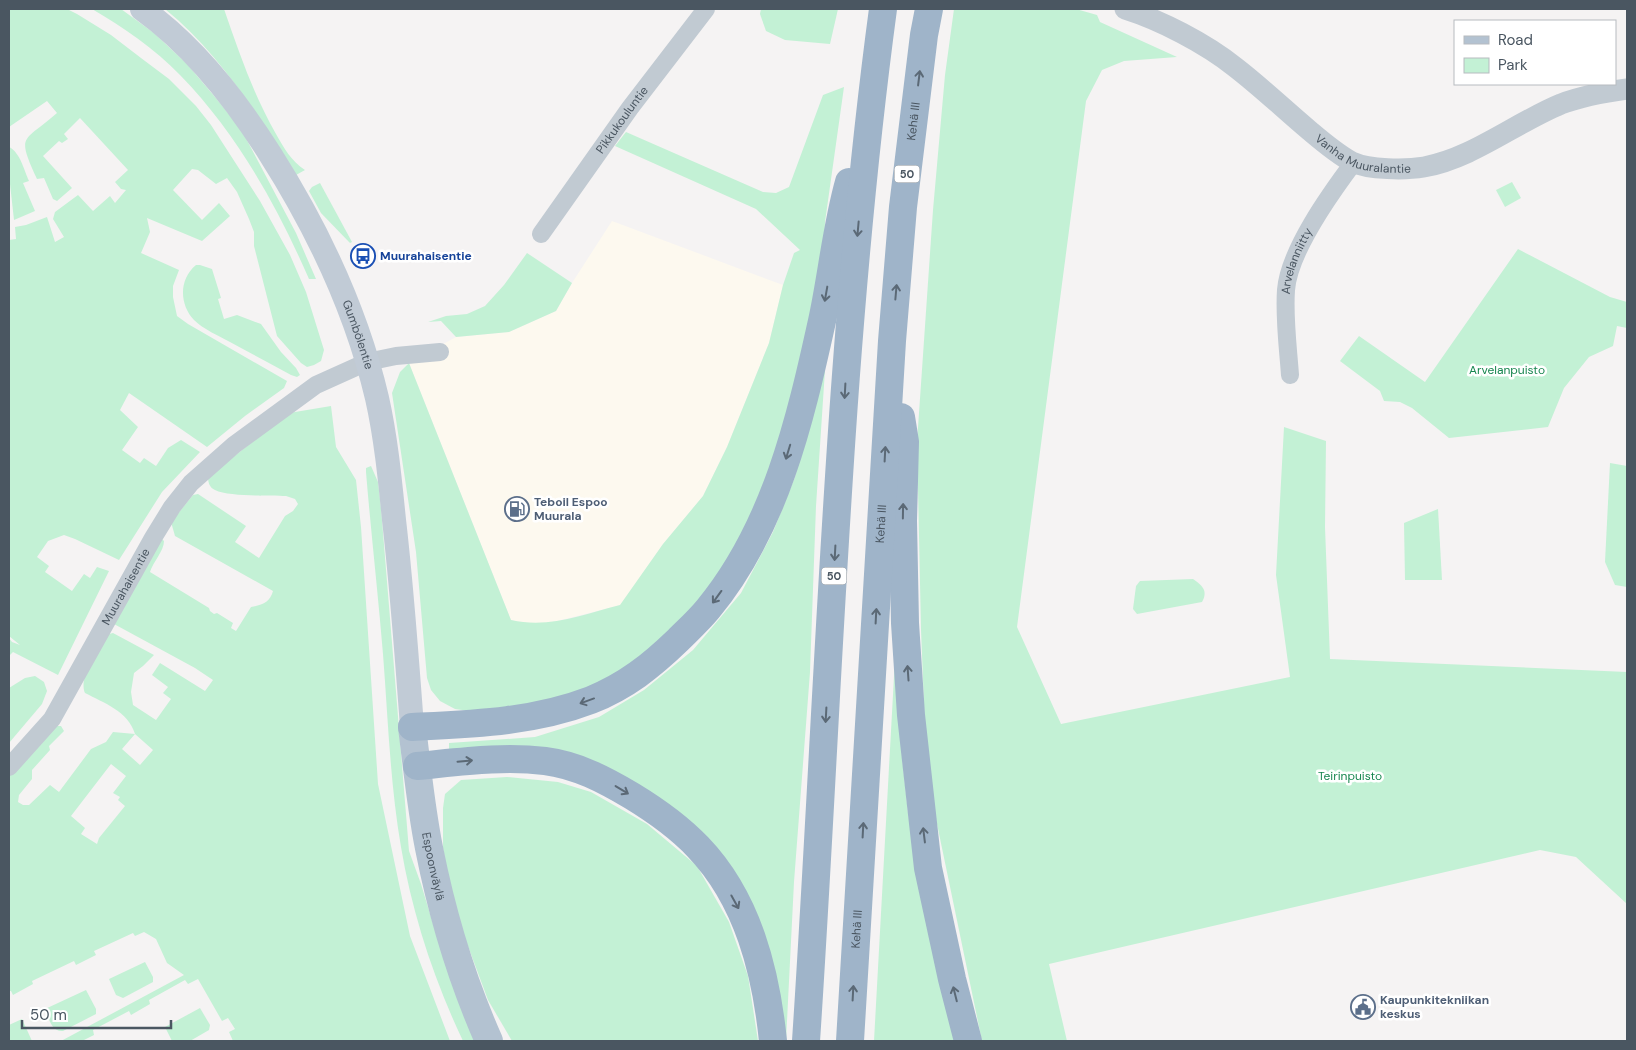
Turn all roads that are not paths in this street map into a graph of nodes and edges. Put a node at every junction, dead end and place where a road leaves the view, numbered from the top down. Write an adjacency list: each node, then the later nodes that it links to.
1 (142, 9): 12 (main road, Gumbölentie)
2 (706, 9): 9 (street, Pikkukouluntie)
3 (883, 9): 7 (highway, 50)
4 (928, 9): 10 (highway, Kehä III / 50, one-way to 4)
5 (1124, 9): 8 (street, Vanha Muuralantie)
6 (1627, 89): 8 (street, Vanha Muuralantie)
7 (869, 111): 14 (highway, one-way to 14); 21 (highway, 50, one-way to 21)
8 (1354, 162): 13 (street, Arvelanniitty)
9 (541, 234)
10 (892, 341): 22 (highway, Kehä III / 50, one-way to 10); 23 (highway, one-way to 10)
11 (440, 352): 12 (street, Muurahaisentie)
12 (367, 362): 14 (main road, Gumbölentie); 16 (street, Muurahaisentie)
13 (1290, 375)
14 (412, 727): 15 (main road, Espoonväylä)
15 (417, 766): 17 (main road, Espoonväylä); 20 (highway, one-way to 20)
16 (9, 767)
17 (472, 1002): 18 (main road, Espoonväylä); 19 (main road, Espoonväylä)
18 (489, 1041)
19 (497, 1041)
20 (773, 1041)
21 (806, 1041)
22 (850, 1041)
23 (968, 1041)

